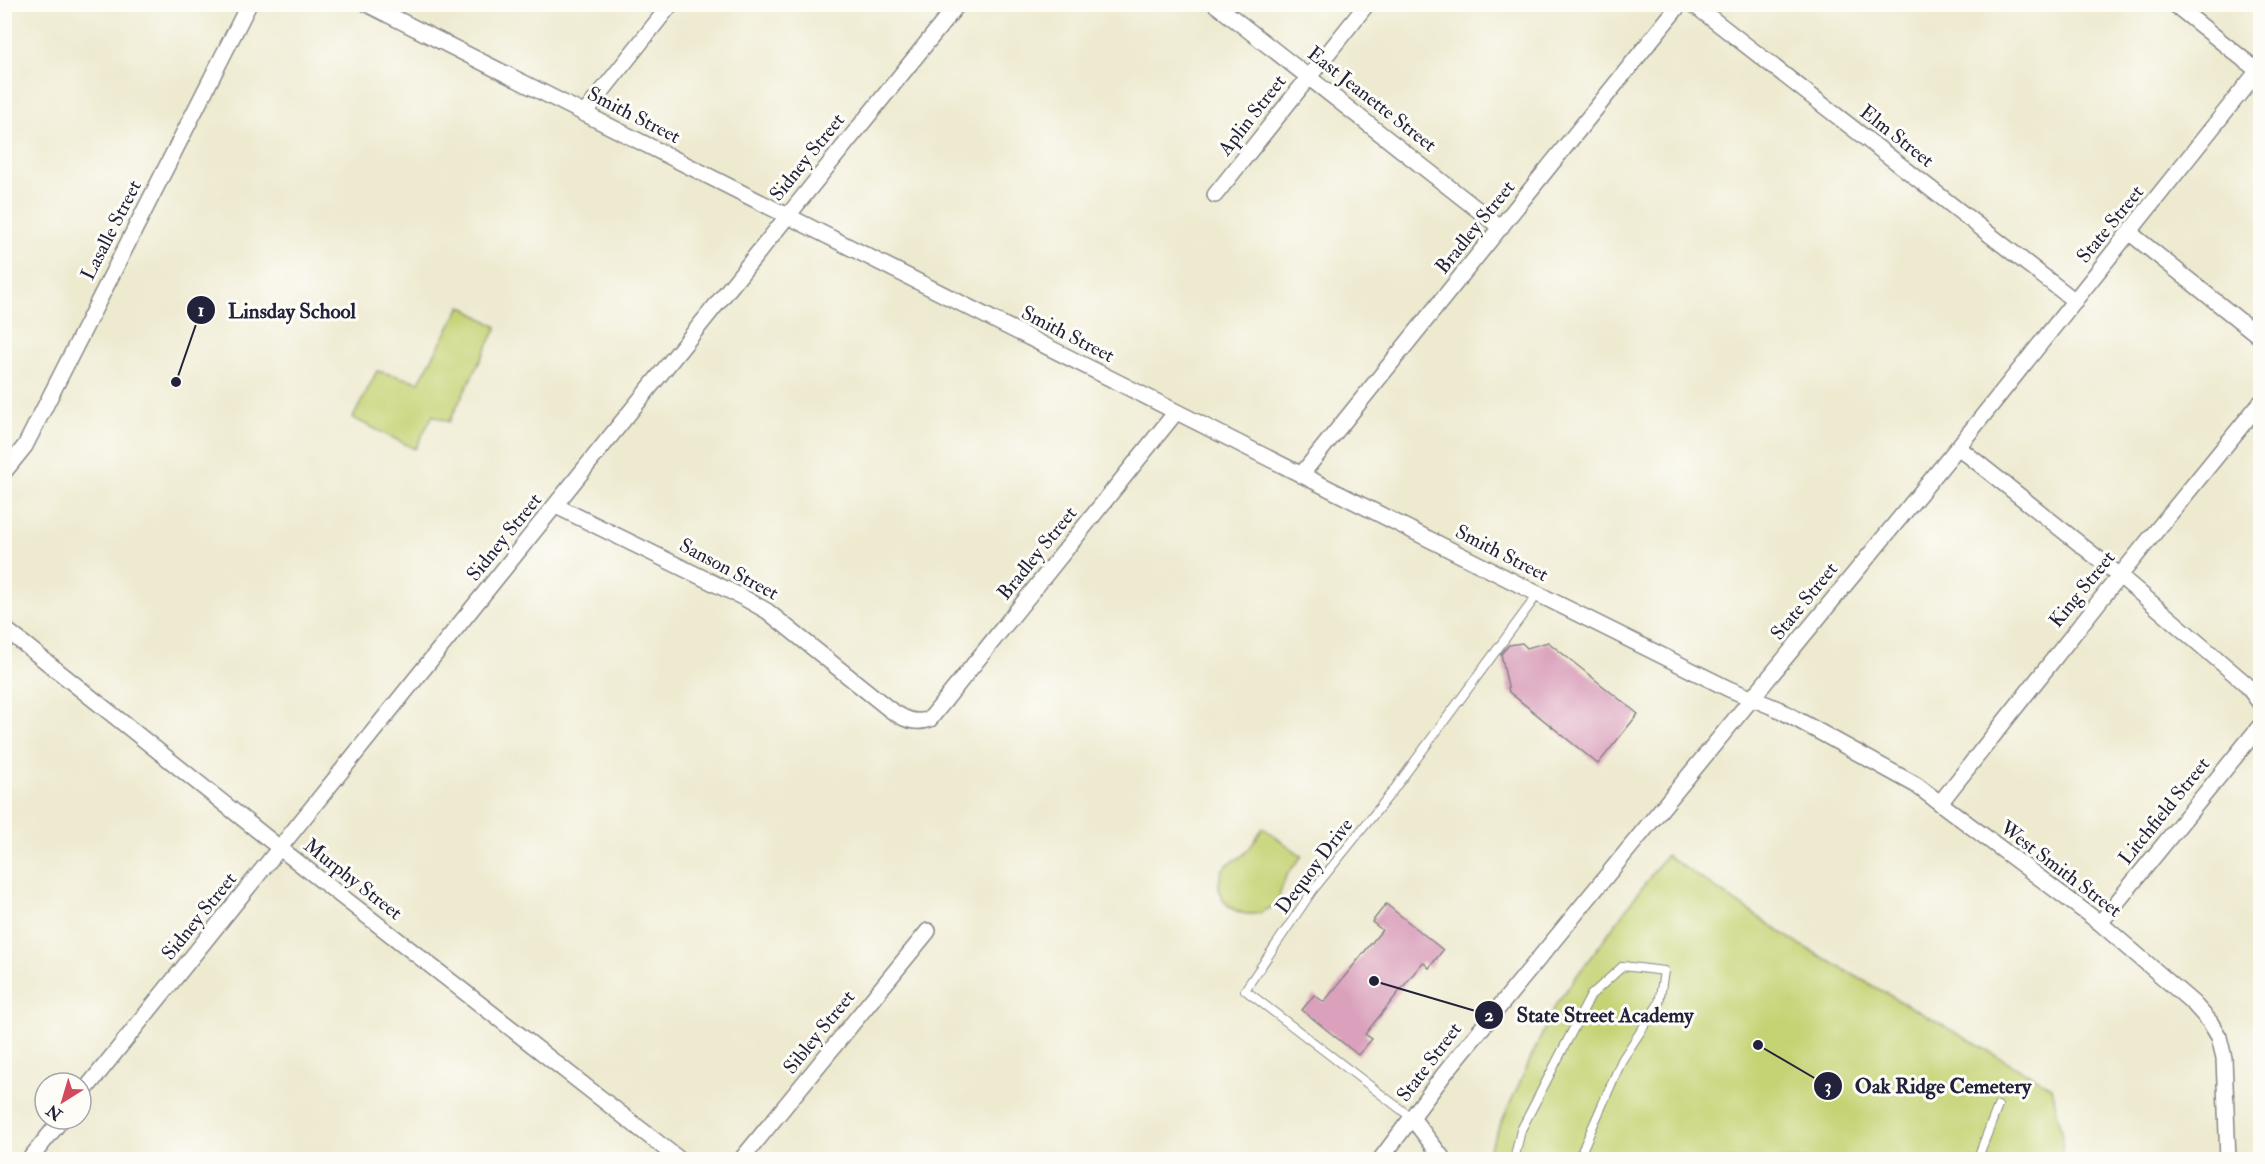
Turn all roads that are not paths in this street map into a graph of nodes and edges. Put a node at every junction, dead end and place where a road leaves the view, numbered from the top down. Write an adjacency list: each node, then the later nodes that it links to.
1 (249, 4): 23 (street, Lasalle Street)
2 (367, 4): 10 (street, Smith Street)
3 (671, 4): 13 (street)
4 (958, 4): 15 (street, Sidney Street)
5 (1215, 4): 12 (street, East Jeanette Street)
6 (1367, 4): 12 (street, Aplin Street)
7 (1680, 4): 16 (street, Bradley Street)
8 (1693, 4): 18 (street, Elm Street)
9 (2174, 4): 11 (street)
10 (395, 10): 13 (street, Smith Street)
11 (2259, 70): 17 (street, State Street)
12 (1308, 76): 14 (street, Aplin Street); 16 (street, East Jeanette Street)
13 (584, 114): 15 (street, Smith Street)
14 (1215, 195)
15 (786, 216): 21 (street, Smith Street); 25 (street, Sidney Street)
16 (1501, 228): 24 (street, Bradley Street)
17 (2130, 233): 18 (street, State Street); 19 (street)
18 (2075, 301): 22 (street, State Street)
19 (2260, 338)
20 (2260, 404): 26 (street, King Street)
21 (1176, 412): 24 (street, Smith Street); 31 (street, Bradley Street)
22 (1958, 447): 26 (street); 29 (street, State Street)
23 (4, 472)
24 (1301, 476): 27 (street, Smith Street)
25 (556, 506): 31 (street, Sanson Street); 34 (street, Sidney Street)
26 (2120, 576): 30 (street); 33 (street, King Street)
27 (1538, 594): 29 (street, Smith Street); 39 (lane, Dequoy Drive)
28 (4, 628): 34 (street, Murphy Street)
29 (1751, 699): 33 (street, West Smith Street); 39 (street, State Street)
30 (2260, 703)
31 (930, 719)
32 (2260, 726): 35 (street, Litchfield Street)
33 (1940, 803): 35 (street, West Smith Street)
34 (281, 849): 37 (street, Sidney Street); 42 (street, Murphy Street)
35 (2100, 923): 49 (street, West Smith Street)
36 (928, 931): 43 (street, Sibley Street)
37 (93, 1080)
38 (1998, 1106): 48 (lane)
39 (1412, 1118): 44 (street, State Street); 45 (street)
40 (52, 1131): 41 (street)
41 (29, 1160)
42 (680, 1160)
43 (741, 1160)
44 (1380, 1160)
45 (1444, 1160)
46 (1516, 1160): 47 (lane)
47 (1578, 1160)
48 (1977, 1160)
49 (2228, 1160)

